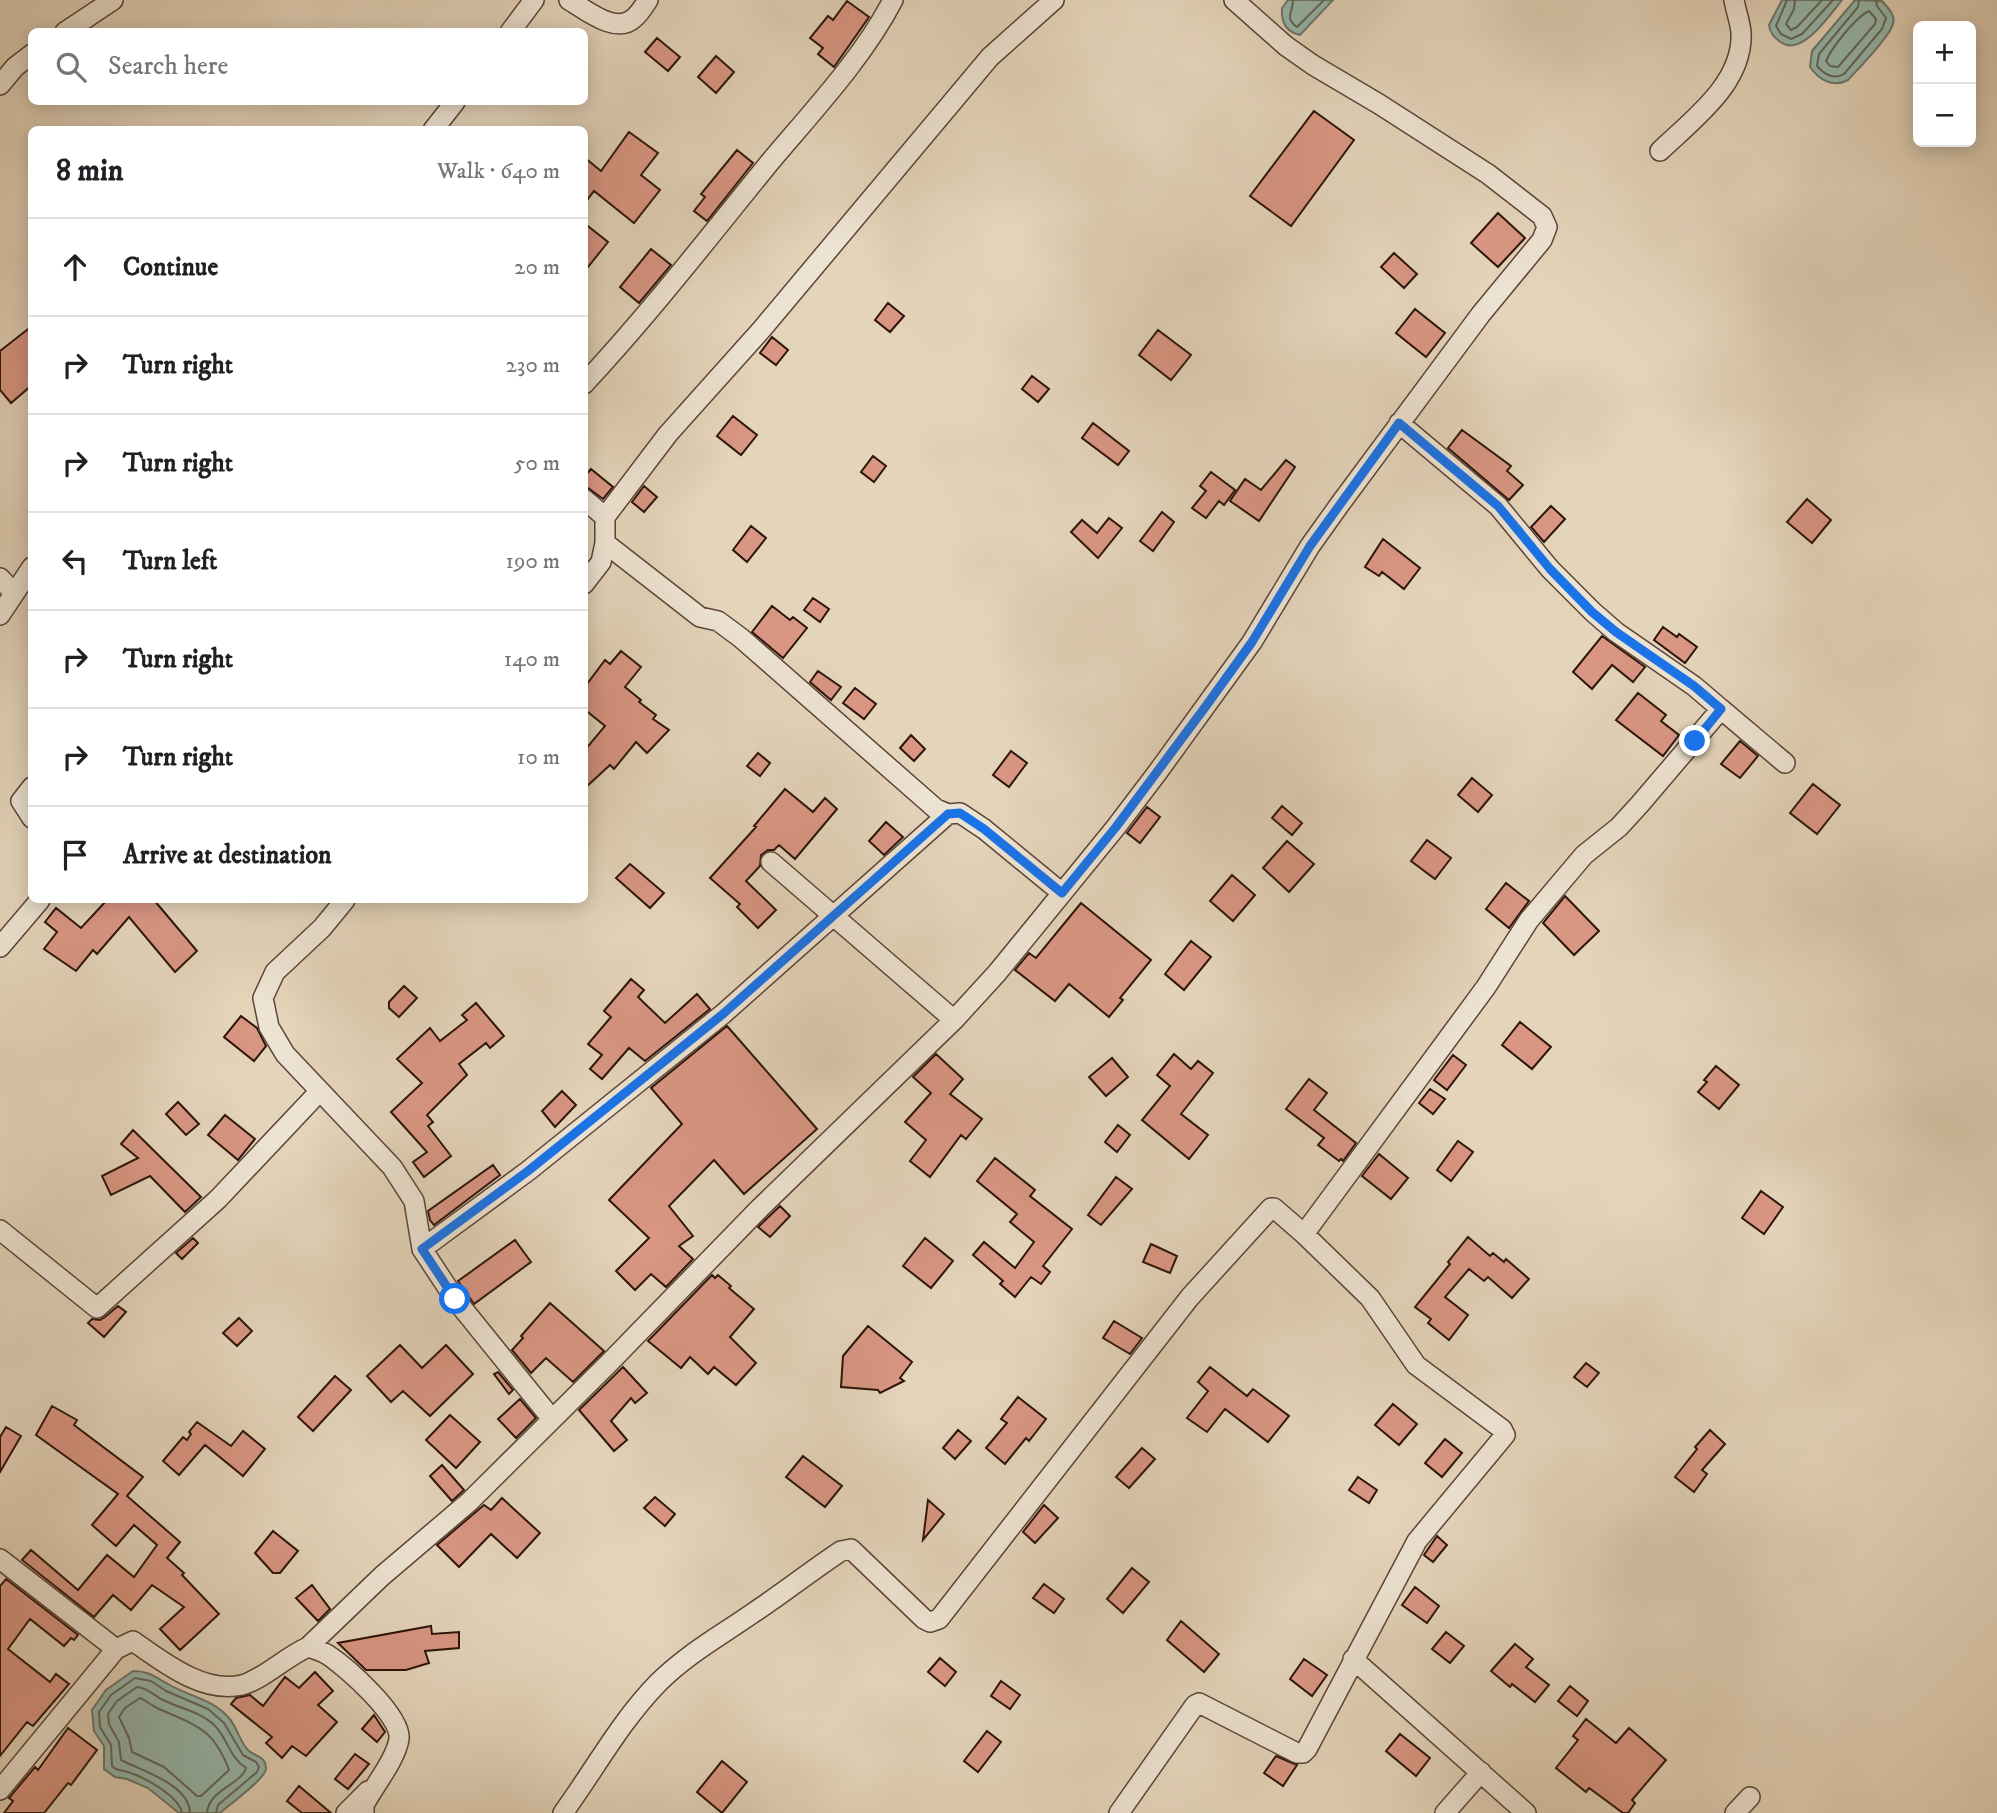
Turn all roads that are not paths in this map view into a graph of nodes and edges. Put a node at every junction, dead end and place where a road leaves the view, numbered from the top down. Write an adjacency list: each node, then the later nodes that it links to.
1 (113, 0): 9 (street)
2 (534, 0): 10 (street)
3 (569, 0): 4 (street)
4 (648, 0)
5 (893, 0): 16 (street)
6 (1054, 0): 19 (street)
7 (1234, 0): 17 (street)
8 (1734, 0): 15 (street)
9 (71, 28)
10 (513, 28)
11 (28, 57): 12 (street)
12 (0, 85)
13 (453, 105): 14 (street)
14 (436, 126)
15 (1660, 152)
16 (588, 380)
17 (1399, 423): 26 (street); 32 (street)
18 (588, 502): 19 (street)
19 (605, 517): 20 (street)
20 (605, 543): 23 (street); 30 (street)
21 (28, 573): 24 (street)
22 (0, 578): 24 (street)
23 (588, 579)
24 (14, 593): 25 (street)
25 (0, 615)
26 (1721, 709): 27 (street); 40 (street)
27 (1784, 763)
28 (28, 793): 29 (street)
29 (28, 811)
30 (948, 814): 32 (street); 35 (street)
31 (771, 862): 35 (street)
32 (1062, 893): 37 (street)
33 (37, 903): 36 (street)
34 (343, 903): 38 (street)
35 (833, 917): 37 (street); 41 (street)
36 (0, 947)
37 (954, 1020): 42 (street)
38 (319, 1092): 39 (street); 41 (street)
39 (0, 1230)
40 (1304, 1234): 46 (street); 53 (street)
41 (422, 1249): 42 (street)
42 (552, 1419): 44 (street)
43 (0, 1559): 45 (street)
44 (308, 1647): 45 (street); 48 (street)
45 (116, 1649): 49 (street)
46 (1353, 1659): 47 (street); 54 (street)
47 (1481, 1772): 55 (street); 56 (street)
48 (374, 1786): 51 (street); 52 (street)
49 (0, 1790)
50 (1751, 1797): 57 (street)
51 (346, 1813)
52 (364, 1813)
53 (563, 1813)
54 (1119, 1813)
55 (1445, 1813)
56 (1526, 1813)
57 (1735, 1813)

